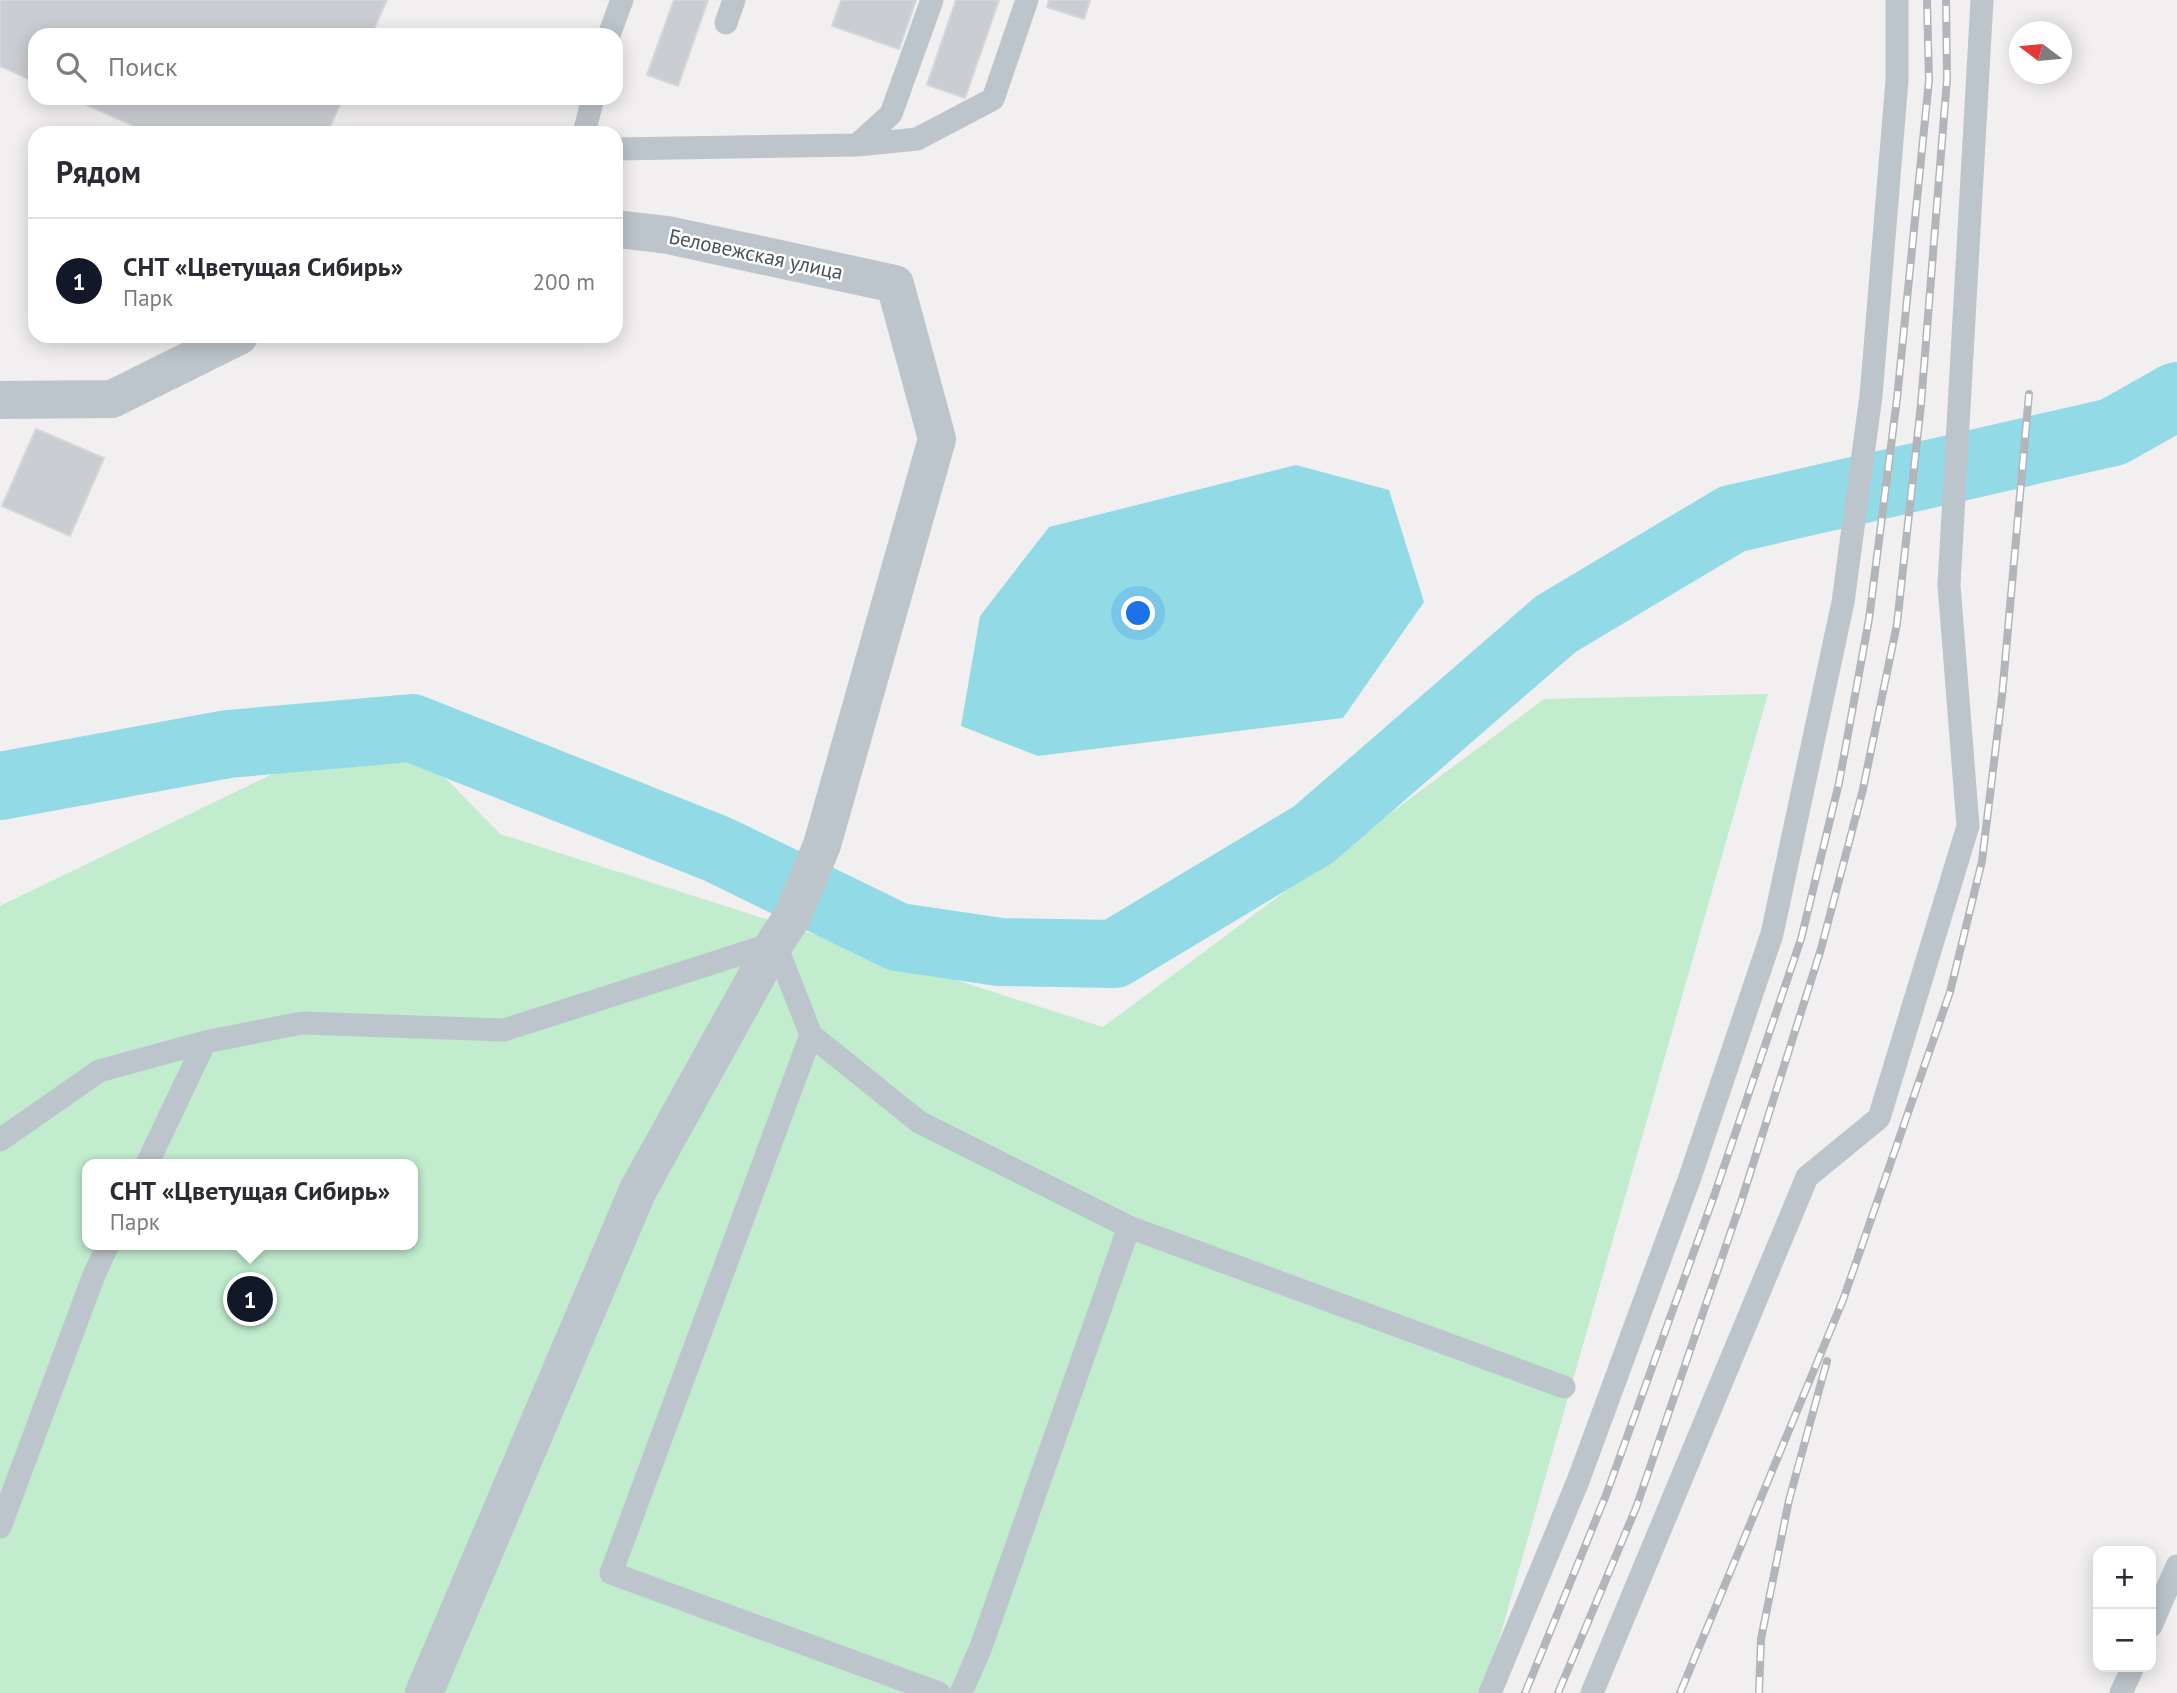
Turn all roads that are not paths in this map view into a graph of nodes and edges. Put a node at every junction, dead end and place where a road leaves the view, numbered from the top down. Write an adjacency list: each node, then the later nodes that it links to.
1 (622, 0): 8 (lane)
2 (734, 0): 7 (lane)
3 (932, 0): 11 (lane)
4 (1027, 0): 11 (lane)
5 (1897, 0): 31 (lane)
6 (1982, 0): 32 (lane)
7 (726, 23)
8 (612, 28)
9 (591, 105): 10 (lane)
10 (586, 126)
11 (857, 145): 12 (lane)
12 (623, 149)
13 (623, 230): 16 (street, Беловежская улица)
14 (225, 343): 15 (street)
15 (0, 400)
16 (783, 930): 17 (lane); 18 (lane); 28 (street)
17 (811, 1035): 21 (lane); 29 (lane)
18 (205, 1042): 19 (lane); 20 (lane)
19 (0, 1140)
20 (149, 1159)
21 (1129, 1227): 23 (lane); 30 (lane)
22 (106, 1250): 24 (lane)
23 (1564, 1387)
24 (0, 1527)
25 (2177, 1566): 26 (lane)
26 (2156, 1614)
27 (2131, 1672): 33 (lane)
28 (424, 1693)
29 (939, 1693)
30 (961, 1693)
31 (1490, 1693)
32 (1592, 1693)
33 (2121, 1693)

